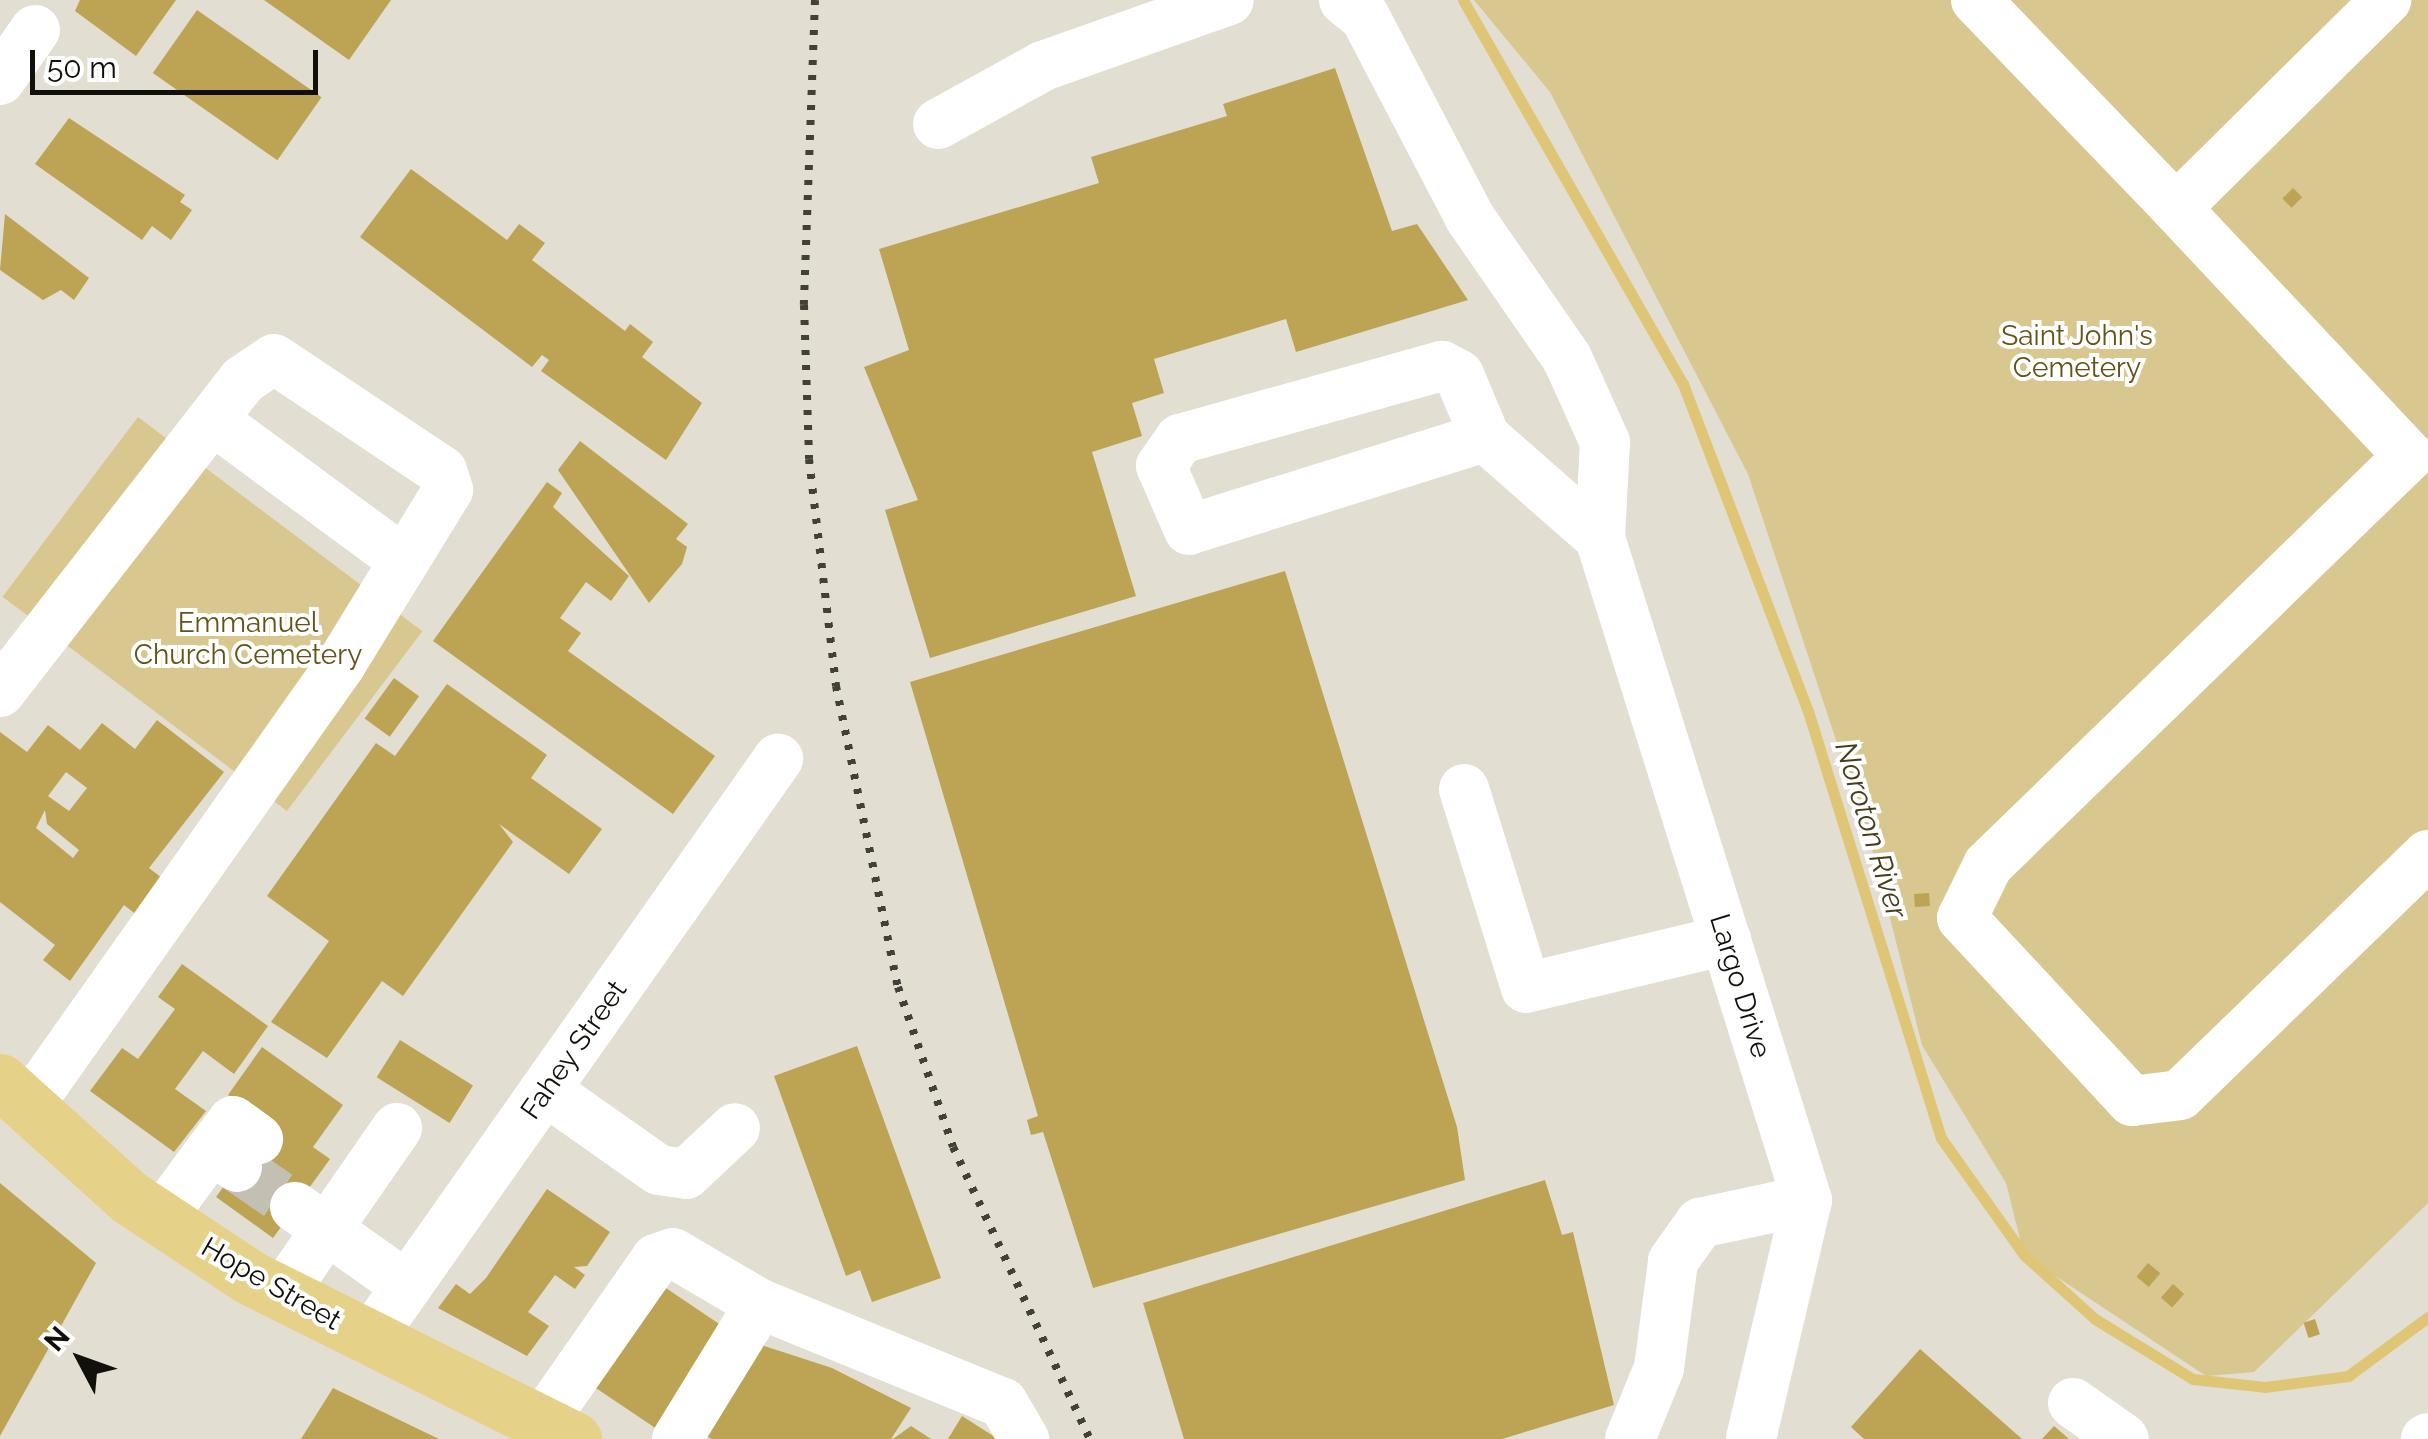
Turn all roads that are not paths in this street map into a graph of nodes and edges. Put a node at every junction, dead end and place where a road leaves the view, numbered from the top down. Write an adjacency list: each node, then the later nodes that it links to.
1 (1229, 0): 7 (street)
2 (1344, 0): 11 (street)
3 (1976, 0): 8 (street)
4 (2386, 0): 8 (street)
5 (36, 30): 6 (street)
6 (0, 80)
7 (938, 124)
8 (2176, 208): 16 (street)
9 (213, 420): 12 (street); 12 (street); 13 (street)
10 (1485, 437): 10 (street); 11 (street)
11 (1600, 538): 17 (street, Largo Drive)
12 (404, 561): 19 (street)
13 (0, 692)
14 (778, 759): 18 (street, Fahey Street)
15 (1464, 789): 17 (street)
16 (2428, 855)
17 (1726, 940): 23 (street, Largo Drive)
18 (545, 1090): 21 (street); 26 (street, Fahey Street)
19 (14, 1094): 24 (main road, Hope Street)
20 (397, 1128): 25 (street)
21 (735, 1128)
22 (225, 1164): 24 (street)
23 (1807, 1200): 33 (street); 34 (street)
24 (160, 1218): 25 (main road, Hope Street)
25 (307, 1228): 26 (street); 28 (main road, Hope Street)
26 (407, 1286): 28 (street, Fahey Street)
27 (760, 1304): 30 (street); 31 (street); 32 (street)
28 (369, 1340): 30 (main road, Hope Street)
29 (2073, 1402): 35 (street)
30 (540, 1430)
31 (676, 1439)
32 (1024, 1439)
33 (1630, 1439)
34 (1751, 1439)
35 (2124, 1439)

